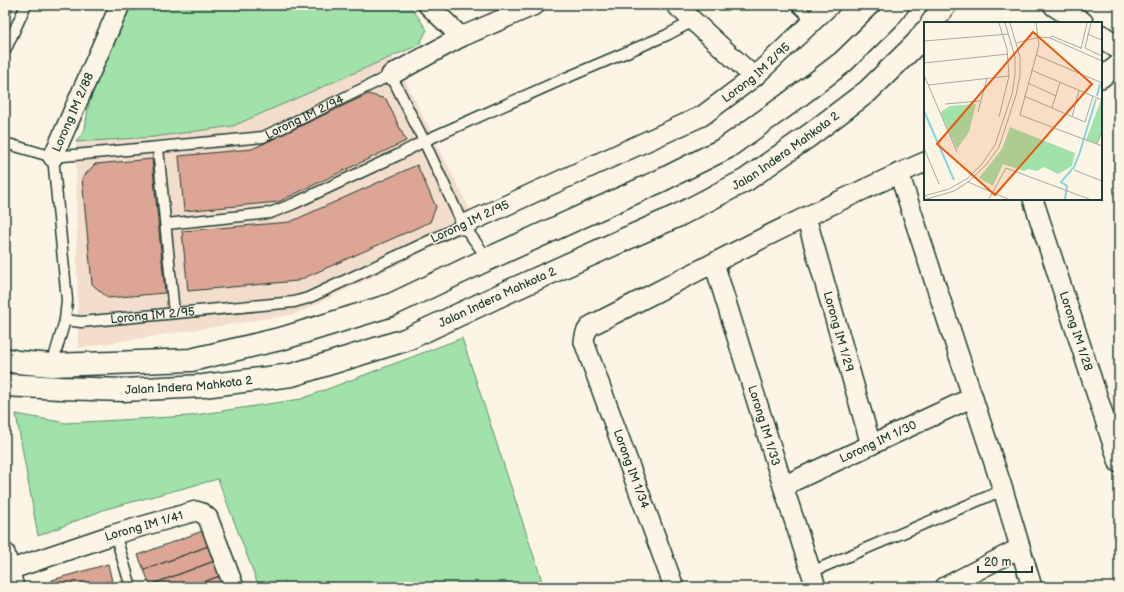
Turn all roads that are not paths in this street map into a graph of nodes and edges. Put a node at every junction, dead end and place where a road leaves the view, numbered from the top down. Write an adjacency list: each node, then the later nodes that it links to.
1 (26, 5): 19 (lane)
2 (120, 5): 27 (street, Lorong IM 2/88)
3 (428, 5): 16 (street)
4 (535, 5): 16 (street, Lorong IM 2/94)
5 (676, 5): 11 (street)
6 (796, 5): 12 (lane)
7 (830, 5): 12 (street, Lorong IM 2/95)
8 (898, 5): 34 (street, Jalan Indera Mahkota 2)
9 (945, 5): 13 (street)
10 (1055, 5): 14 (street)
11 (694, 21): 22 (street); 24 (lane)
12 (813, 21): 22 (street, Lorong IM 2/95)
13 (933, 22)
14 (1080, 22)
15 (924, 34): 40 (street, Jalan Indera Mahkota 2)
16 (461, 36): 21 (street, Lorong IM 2/94)
17 (1102, 37): 18 (street)
18 (1119, 48)
19 (5, 51)
20 (1119, 64): 23 (street)
21 (392, 75): 24 (lane); 26 (lane, Lorong IM 2/94)
22 (754, 77): 33 (street, Lorong IM 2/95)
23 (1102, 77)
24 (424, 141): 32 (lane); 33 (lane)
25 (5, 143): 27 (lane)
26 (158, 148): 27 (lane, Lorong IM 2/94); 32 (lane)
27 (53, 157): 37 (lane, Lorong IM 2/88)
28 (924, 162): 29 (street, Lorong IM 1/34)
29 (899, 173): 31 (street, Lorong IM 1/34); 41 (street)
30 (1033, 200): 43 (street, Lorong IM 1/28)
31 (806, 217): 35 (street, Lorong IM 1/34); 42 (street, Lorong IM 1/29)
32 (166, 224): 36 (lane)
33 (463, 225): 34 (lane); 36 (lane, Lorong IM 2/95)
34 (488, 259): 39 (street, Jalan Indera Mahkota 2)
35 (714, 263): 44 (street, Lorong IM 1/33); 52 (street, Lorong IM 1/34)
36 (174, 313): 37 (lane, Lorong IM 2/95)
37 (65, 320): 39 (lane, Lorong IM 2/88)
38 (5, 359): 39 (street, Jalan Indera Mahkota 2)
39 (52, 365)
40 (6, 386)
41 (972, 396): 42 (street, Lorong IM 1/30); 45 (street)
42 (871, 445): 44 (street, Lorong IM 1/30)
43 (1119, 463)
44 (784, 486): 49 (street, Lorong IM 1/33)
45 (1003, 490): 47 (street); 49 (lane)
46 (115, 534): 48 (street, Lorong IM 1/41); 50 (lane); 51 (street, Lorong IM 1/41)
47 (1020, 548): 53 (street); 54 (street)
48 (8, 570)
49 (813, 579)
50 (131, 587)
51 (234, 587)
52 (674, 587)
53 (945, 587)
54 (1032, 587)

